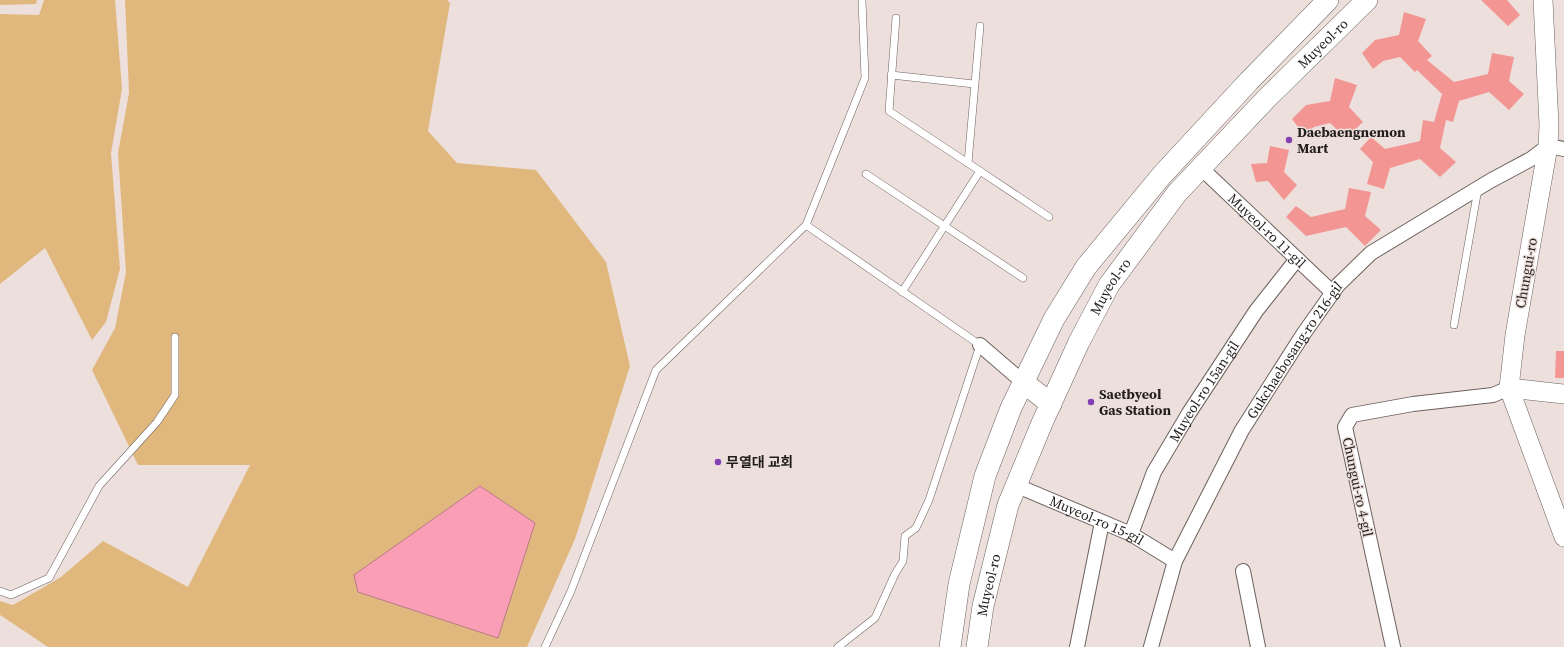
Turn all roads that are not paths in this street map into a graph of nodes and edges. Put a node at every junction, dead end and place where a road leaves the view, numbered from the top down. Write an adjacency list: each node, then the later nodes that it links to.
1 (862, 0): 18 (lane)
2 (1328, 0): 6 (main road, Muyeol-ro)
3 (1368, 0): 8 (main road, Muyeol-ro)
4 (1543, 0): 11 (street, Chungui-ro)
5 (896, 18): 9 (lane)
6 (1307, 22): 8 (main road); 27 (main road, Muyeol-ro)
7 (980, 26): 10 (lane)
8 (1302, 63): 13 (main road, Muyeol-ro)
9 (891, 75): 10 (lane); 12 (lane)
10 (974, 84): 12 (lane)
11 (1556, 147): 16 (street, Gukchaebosang-ro 216-gil); 28 (street, Chungui-ro)
12 (968, 163): 14 (lane)
13 (1201, 168): 20 (street, Muyeol-ro 11-gil); 30 (main road, Muyeol-ro)
14 (980, 172): 17 (lane); 19 (lane)
15 (866, 174): 19 (lane)
16 (1478, 188): 23 (street, Gukchaebosang-ro 216-gil); 24 (lane)
17 (1049, 217)
18 (806, 224): 22 (lane); 38 (lane)
19 (945, 226): 21 (lane); 22 (lane)
20 (1296, 259): 23 (street, Muyeol-ro 11-gil); 33 (street, Muyeol-ro 15an-gil)
21 (1023, 278)
22 (902, 292): 26 (lane)
23 (1333, 293): 35 (street, Gukchaebosang-ro 216-gil)
24 (1454, 325)
25 (175, 337): 37 (lane)
26 (980, 345): 27 (street); 39 (lane)
27 (1023, 382): 30 (main road); 40 (main road, Muyeol-ro)
28 (1509, 388): 29 (street); 34 (street, Chungui-ro); 45 (street, Chungui-ro 4-gil)
29 (1564, 394)
30 (1051, 404): 31 (main road, Muyeol-ro)
31 (1015, 485): 32 (street, Muyeol-ro 15-gil); 41 (main road, Muyeol-ro)
32 (1102, 522): 33 (street, Muyeol-ro 15-gil); 42 (street)
33 (1131, 534): 35 (street, Muyeol-ro 15-gil)
34 (1564, 537)
35 (1175, 561): 43 (street, Gukchaebosang-ro 216-gil)
36 (1243, 571): 44 (street)
37 (0, 591)
38 (545, 647)
39 (838, 647)
40 (950, 647)
41 (977, 647)
42 (1077, 647)
43 (1151, 647)
44 (1258, 647)
45 (1393, 647)

